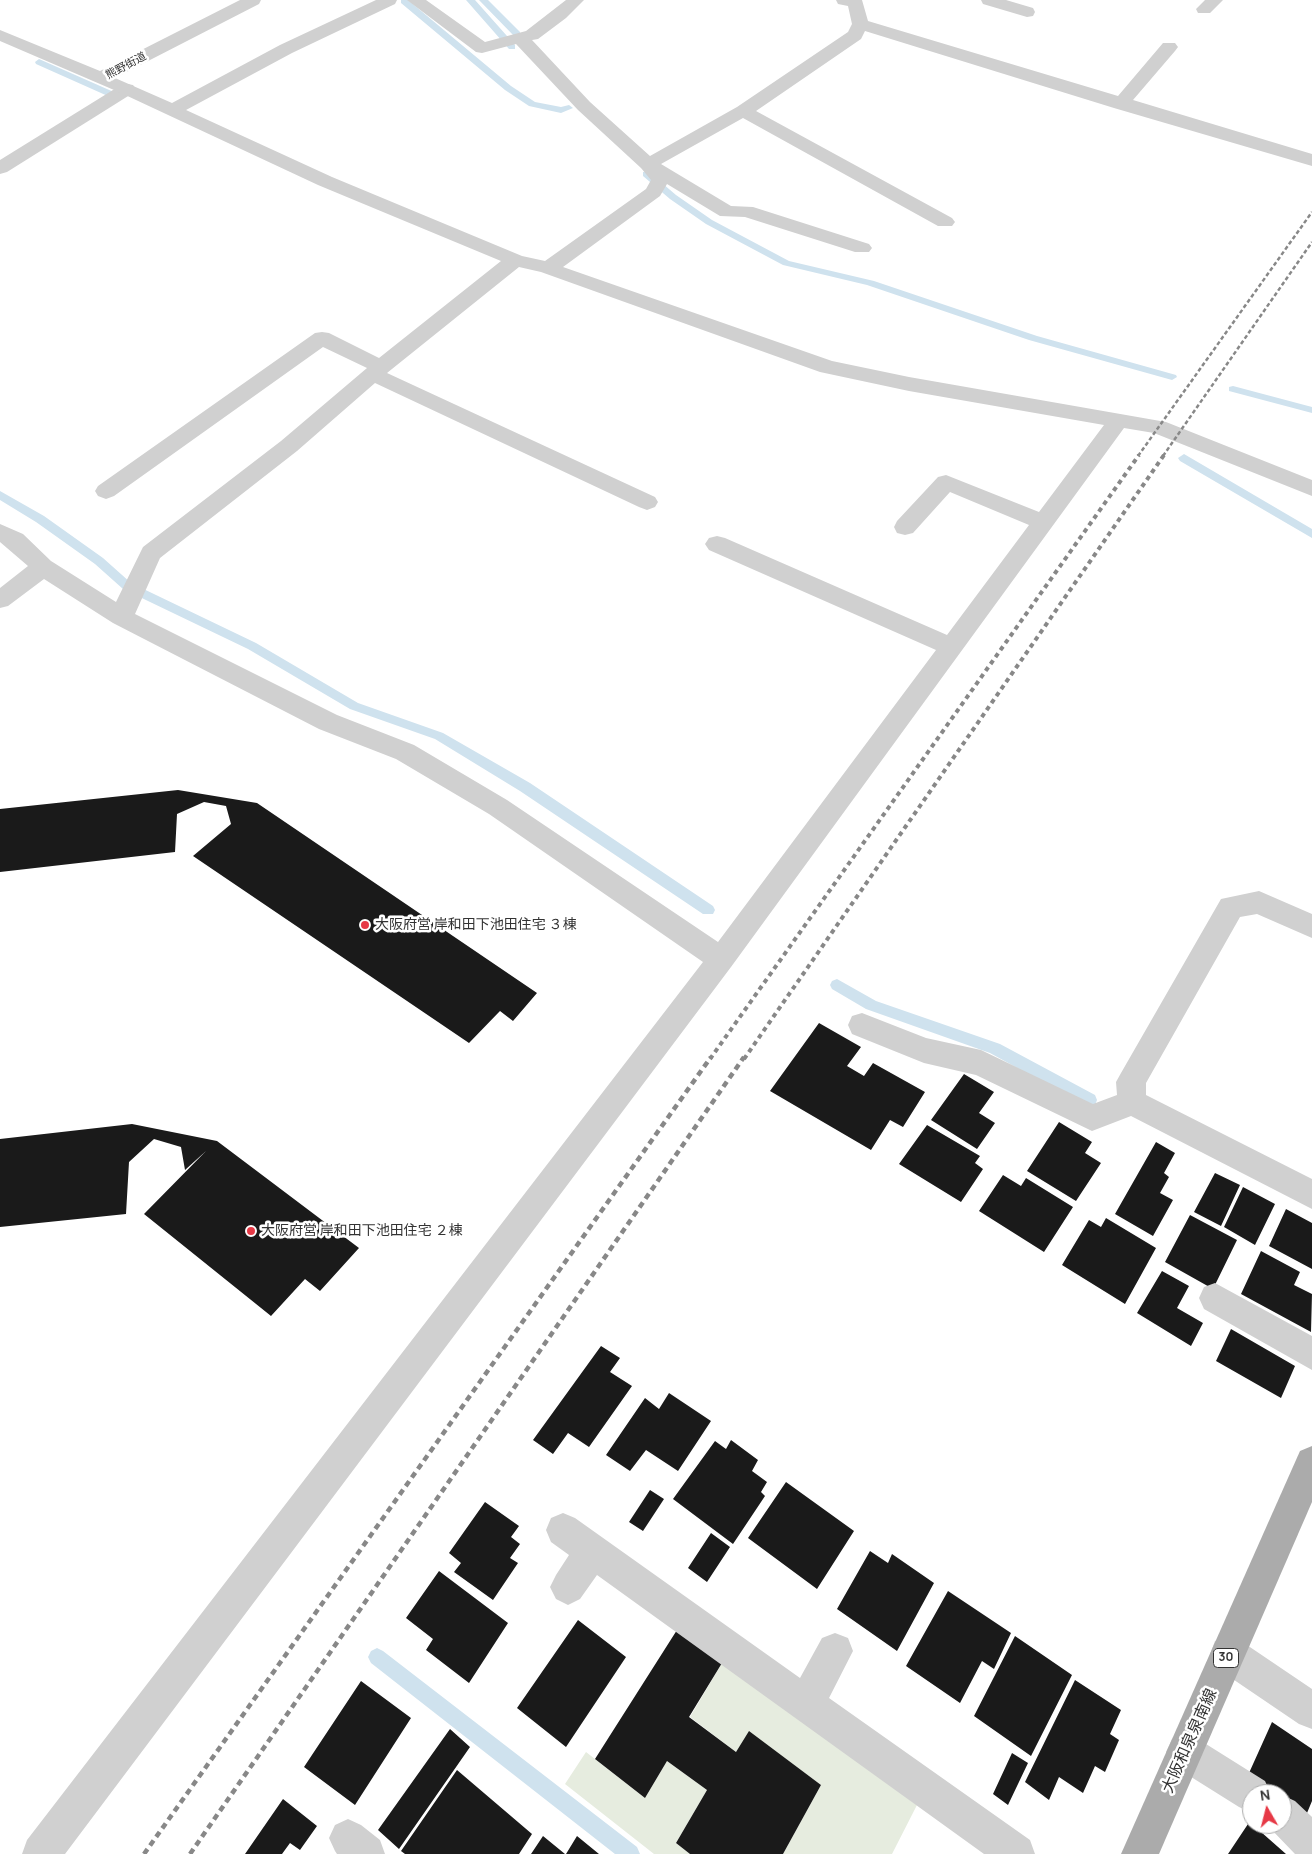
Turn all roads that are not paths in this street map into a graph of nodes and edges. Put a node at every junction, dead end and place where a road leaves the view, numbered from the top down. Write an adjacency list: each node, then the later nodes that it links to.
1 (253, 0): 12 (street, 熊野街道)
2 (388, 0): 15 (street)
3 (415, 0): 10 (street)
4 (576, 0): 10 (street)
5 (990, 0): 7 (street)
6 (853, 1): 8 (street)
7 (1027, 12)
8 (860, 24): 14 (street); 16 (street)
9 (0, 35): 12 (street)
10 (512, 40): 18 (street)
11 (1169, 47): 14 (street)
12 (101, 78): 13 (street, 熊野街道)
13 (127, 89): 15 (street); 19 (street, 熊野街道)
14 (1120, 104): 17 (street)
15 (171, 111): 22 (street)
16 (743, 111): 18 (street); 20 (street)
17 (1312, 160)
18 (648, 164): 21 (street); 23 (street)
19 (0, 168)
20 (945, 222)
21 (862, 248)
22 (515, 260): 23 (street); 24 (street)
23 (548, 268): 25 (street)
24 (377, 370): 27 (street); 28 (street); 35 (street)
25 (1118, 421): 26 (street); 29 (street)
26 (1312, 488)
27 (106, 491)
28 (647, 502)
29 (1043, 522): 30 (street); 36 (street)
30 (905, 527)
31 (0, 532): 33 (street)
32 (717, 544): 36 (street)
33 (43, 566): 34 (street); 35 (street)
34 (0, 600)
35 (122, 617): 38 (street)
36 (951, 647): 38 (street)
37 (1312, 927): 40 (street)
38 (721, 959): 56 (street)
39 (862, 1025): 40 (street)
40 (1132, 1102): 41 (street)
41 (1312, 1195)
42 (1215, 1298): 43 (street)
43 (1312, 1354)
44 (1312, 1463): 49 (main road, 大阪和泉泉南線 / 30)
45 (563, 1530): 46 (street)
46 (593, 1551): 47 (street); 50 (street)
47 (568, 1587)
48 (835, 1651): 50 (street)
49 (1228, 1654): 51 (street); 52 (main road, 大阪和泉泉南線 / 30)
50 (806, 1704): 57 (street)
51 (1312, 1711)
52 (1185, 1752): 53 (street); 58 (main road, 大阪和泉泉南線 / 30)
53 (1242, 1788)
54 (1292, 1824): 55 (street)
55 (1312, 1844)
56 (41, 1854)
57 (1016, 1854)
58 (1140, 1854)

